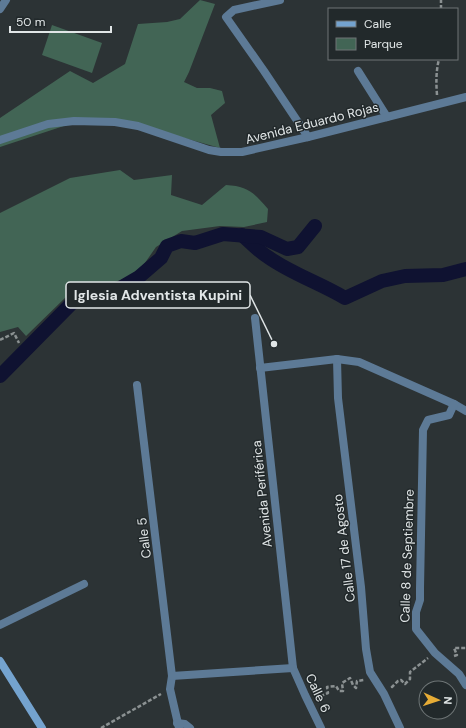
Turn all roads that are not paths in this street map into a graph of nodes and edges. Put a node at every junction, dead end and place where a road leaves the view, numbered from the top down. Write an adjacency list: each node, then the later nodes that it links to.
1 (6, 0): 3 (street)
2 (280, 0): 7 (street)
3 (0, 9)
4 (358, 71): 6 (street)
5 (466, 97): 6 (street, Avenida Eduardo Rojas)
6 (387, 117): 7 (street, Avenida Eduardo Rojas)
7 (308, 137): 8 (street, Avenida Eduardo Rojas)
8 (0, 140)
9 (255, 318): 11 (street, Avenida Periférica)
10 (337, 359): 11 (street); 13 (street); 25 (street, Calle 17 de Agosto)
11 (260, 368): 18 (street, Avenida Periférica)
12 (137, 385): 19 (street, Calle 5)
13 (454, 404): 14 (street); 20 (street, Calle 8 de Septiembre)
14 (466, 411)
15 (84, 584): 16 (street)
16 (0, 625)
17 (0, 661): 22 (main road)
18 (294, 668): 19 (street); 24 (street, Calle 6)
19 (172, 676): 21 (street, Calle 5)
20 (466, 686)
21 (178, 725): 23 (street)
22 (42, 728)
23 (190, 728)
24 (321, 728)
25 (400, 728)

